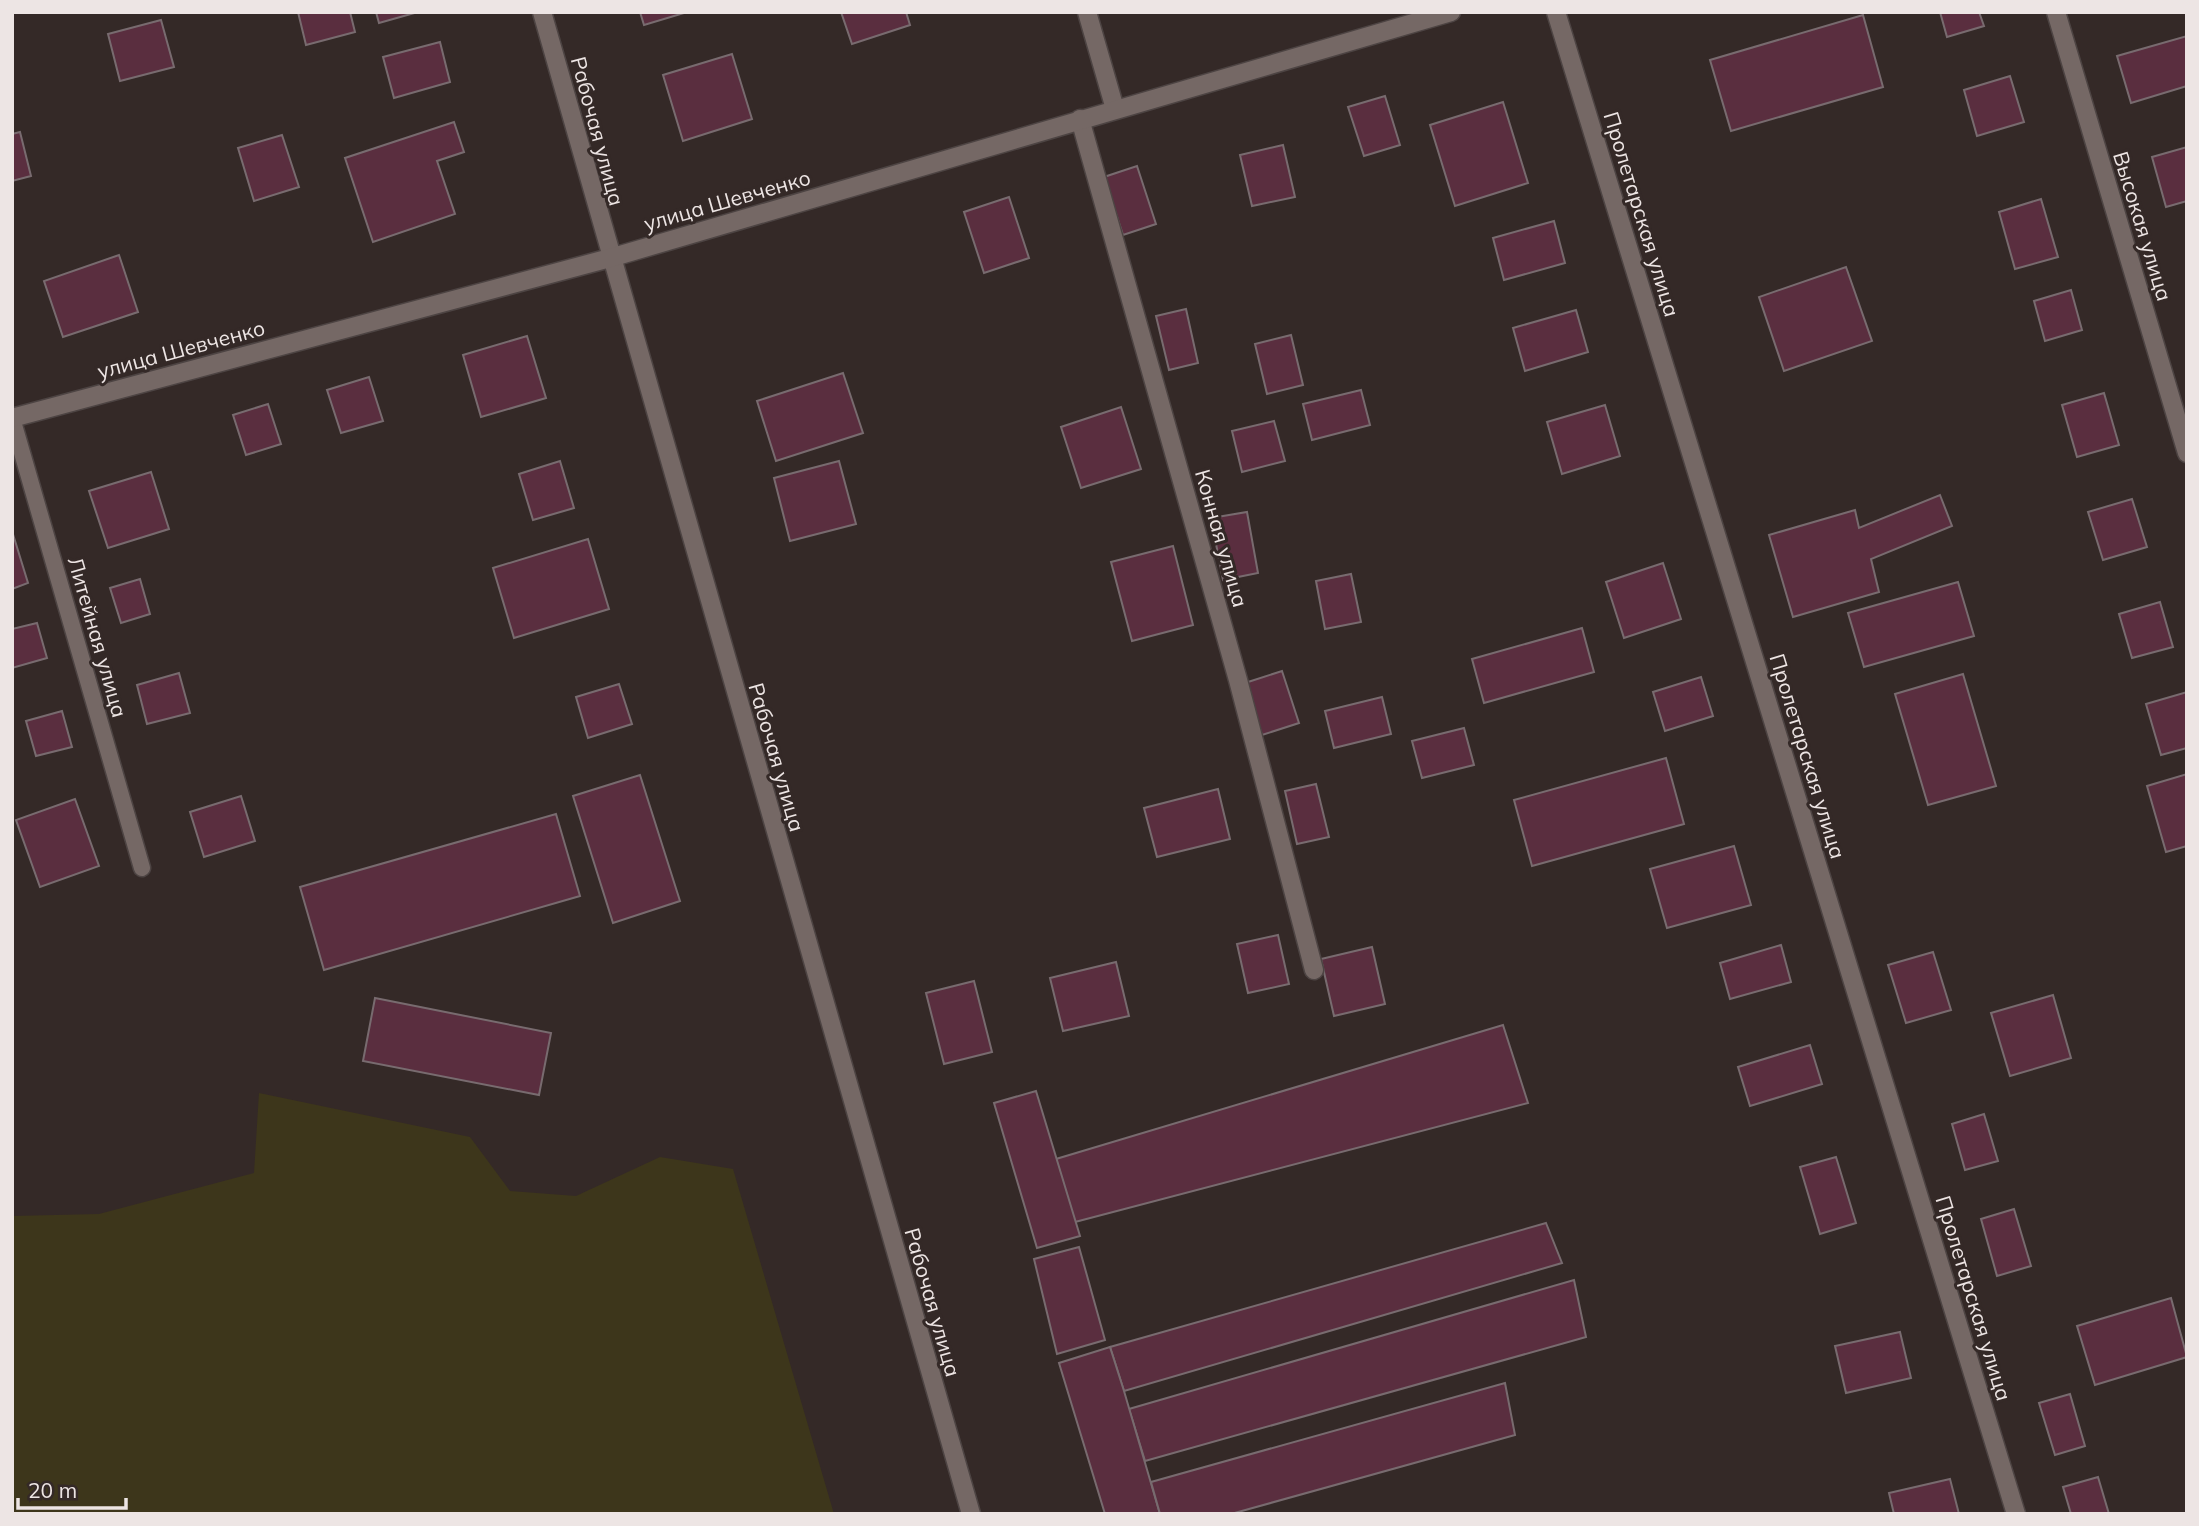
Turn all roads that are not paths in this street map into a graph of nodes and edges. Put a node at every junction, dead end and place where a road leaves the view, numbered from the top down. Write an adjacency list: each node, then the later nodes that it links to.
1 (542, 12): 8 (street, Рабочая улица)
2 (1087, 12): 6 (street)
3 (1451, 12): 6 (street, улица Шевченко)
4 (1556, 12): 14 (street, Пролетарская улица)
5 (2056, 12): 10 (street, Высокая улица)
6 (1115, 109): 7 (street, улица Шевченко)
7 (1080, 119): 8 (street, улица Шевченко); 12 (street, Конная улица)
8 (610, 258): 9 (street, улица Шевченко); 13 (street, Рабочая улица)
9 (12, 418): 11 (lane, Литейная улица)
10 (2187, 453)
11 (142, 868)
12 (1314, 970)
13 (971, 1514)
14 (2016, 1514)

